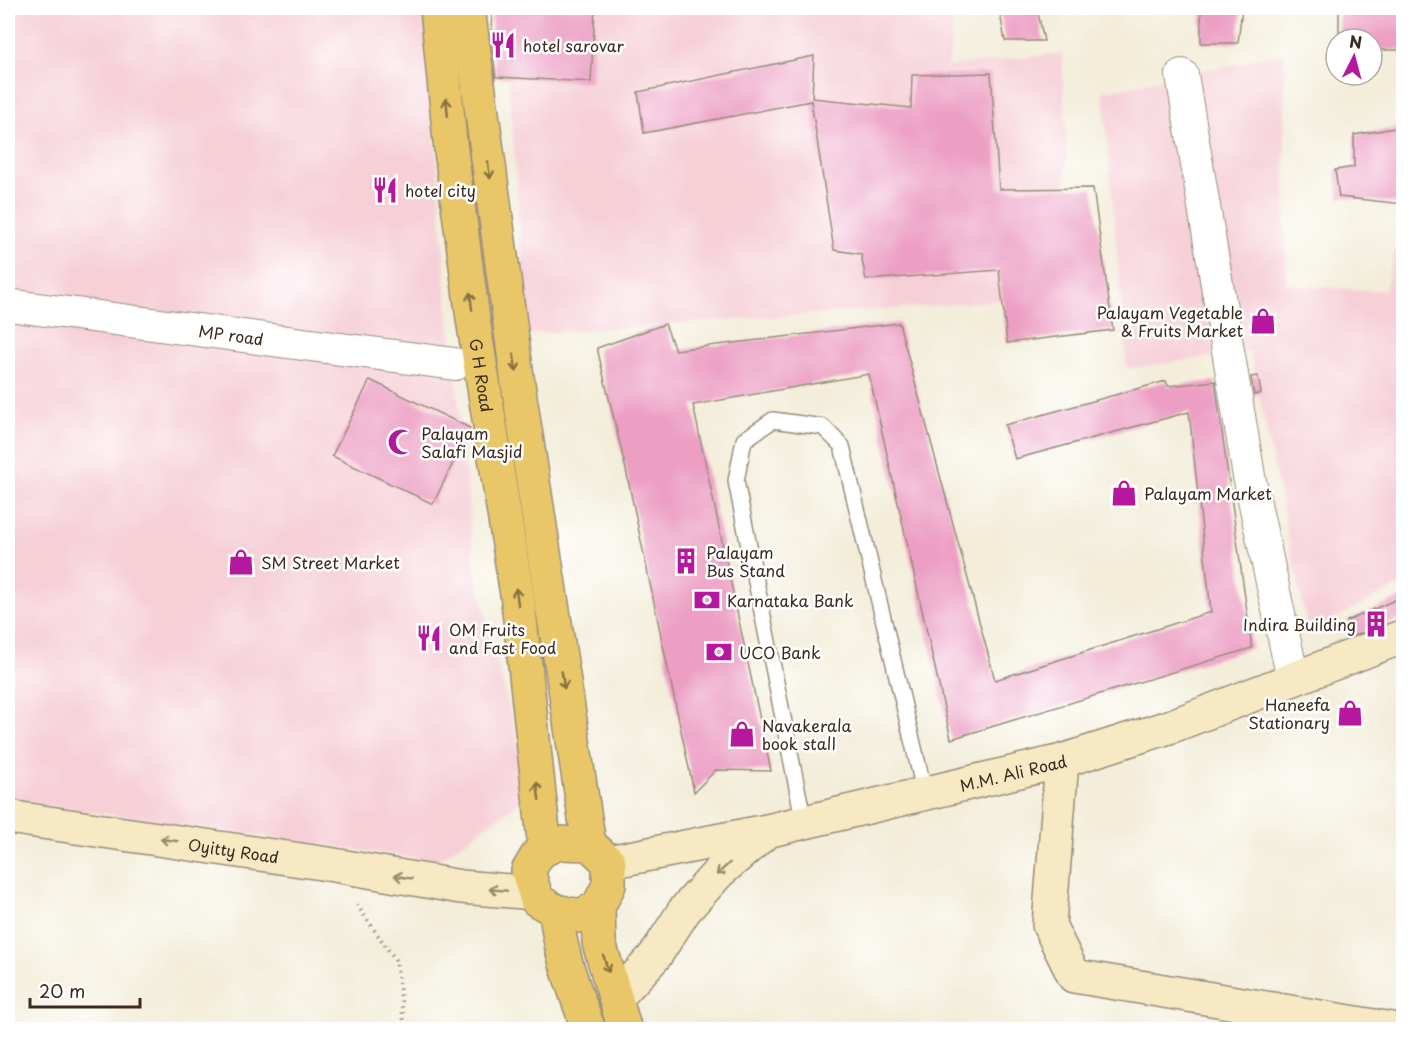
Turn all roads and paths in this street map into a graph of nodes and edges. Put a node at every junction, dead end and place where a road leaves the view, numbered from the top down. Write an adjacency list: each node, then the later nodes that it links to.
1 (437, 8): 13 (main road, G H Road, one-way to 1)
2 (468, 8): 14 (main road, G H Road, one-way to 14)
3 (1182, 75): 7 (street)
4 (8, 305): 5 (street, MP road)
5 (455, 364)
6 (1404, 636): 7 (main road, M.M. Ali Road)
7 (1293, 679): 8 (main road, M.M. Ali Road)
8 (1062, 761): 9 (main road, M.M. Ali Road); 22 (main road)
9 (925, 794): 11 (main road, M.M. Ali Road); 11 (lane)
10 (8, 817): 15 (main road, Oyitty Road, one-way to 10)
11 (804, 823): 12 (main road, M.M. Ali Road)
12 (767, 831): 14 (main road, M.M. Ali Road); 18 (main road, one-way to 18)
13 (545, 849): 14 (main road); 16 (main road)
14 (599, 853): 17 (main road)
15 (328, 864): 16 (main road, Oyitty Road, one-way to 15); 19 (path)
16 (545, 902): 17 (main road); 20 (main road)
17 (598, 907): 18 (main road, one-way to 18)
18 (616, 998): 21 (main road)
19 (405, 1029)
20 (589, 1029)
21 (625, 1029)
22 (1398, 1029)

